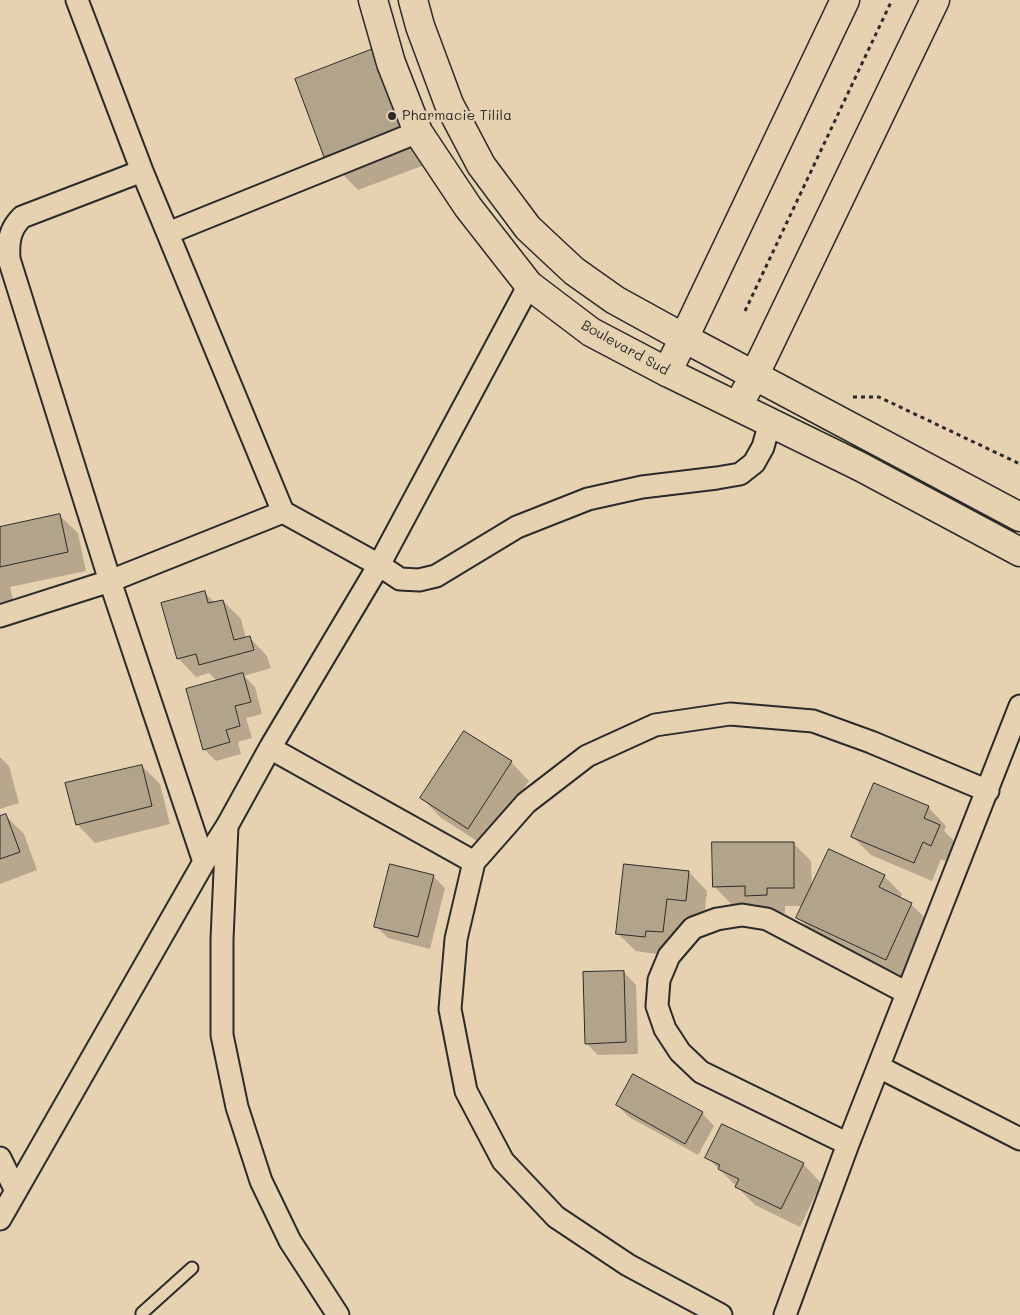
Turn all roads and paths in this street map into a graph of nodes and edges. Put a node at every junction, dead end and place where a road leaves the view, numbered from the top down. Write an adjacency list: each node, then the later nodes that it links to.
1 (77, 0): 8 (street)
2 (373, 0): 7 (main road, Boulevard Sud)
3 (413, 0): 12 (main road)
4 (845, 0): 12 (main road)
5 (892, 0): 11 (path)
6 (935, 0): 14 (main road)
7 (418, 132): 9 (street); 10 (main road, Boulevard Sud)
8 (142, 171): 9 (street); 23 (street)
9 (168, 233): 19 (street)
10 (528, 285): 13 (main road, Boulevard Sud); 22 (street)
11 (745, 311)
12 (684, 338): 13 (main road); 14 (main road)
13 (667, 372): 16 (main road, Boulevard Sud)
14 (754, 376): 16 (main road); 20 (main road)
15 (851, 397): 18 (path)
16 (738, 406): 17 (main road, Boulevard Sud)
17 (770, 422): 21 (main road, Boulevard Sud); 22 (street)
18 (1020, 464)
19 (284, 512): 22 (street); 23 (street)
20 (1020, 517)
21 (1020, 552)
22 (379, 565): 26 (street)
23 (110, 581): 24 (street); 29 (street)
24 (0, 616)
25 (1020, 706): 27 (street)
26 (270, 748): 28 (street); 30 (street)
27 (988, 790): 30 (street); 31 (street)
28 (227, 826): 29 (street); 40 (street)
29 (204, 862): 36 (street)
30 (474, 862): 41 (street)
31 (907, 994): 32 (street); 34 (street)
32 (879, 1067): 33 (street); 34 (street)
33 (1020, 1139)
34 (848, 1144): 42 (street)
35 (0, 1158): 36 (street)
36 (16, 1191): 37 (street)
37 (0, 1219)
38 (192, 1268): 39 (lane)
39 (142, 1315)
40 (338, 1315)
41 (721, 1315)
42 (785, 1315)

